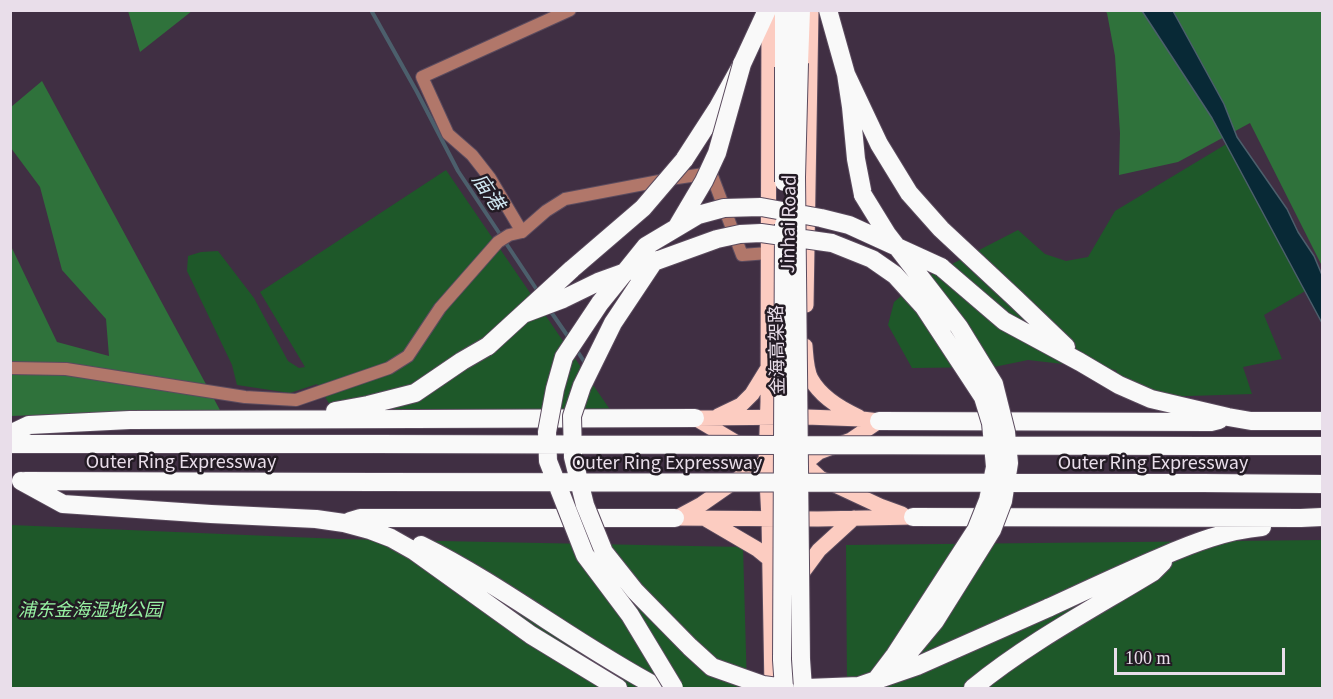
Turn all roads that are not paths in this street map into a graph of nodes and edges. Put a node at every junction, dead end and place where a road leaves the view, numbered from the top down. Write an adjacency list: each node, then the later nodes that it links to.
1 (570, 10): 9 (street)
2 (768, 10): 7 (highway); 10 (main road, Jinhai Road)
3 (784, 10): 52 (highway, 金海高架路, bridge)
4 (801, 10): 53 (highway, 金海高架路, bridge)
5 (811, 10): 12 (main road, Jinhai Road)
6 (828, 10): 8 (highway)
7 (742, 64): 11 (highway, bridge); 52 (highway, bridge)
8 (846, 74): 13 (highway); 55 (highway, bridge)
9 (510, 237): 10 (street); 14 (street)
10 (768, 254): 15 (main road, Jinhai Road)
11 (523, 314): 19 (highway, bridge); 54 (highway, bridge)
12 (805, 345): 20 (main road); 23 (main road, Jinhai Road)
13 (1080, 362): 16 (highway); 50 (highway, bridge)
14 (10, 368)
15 (768, 368): 18 (main road); 22 (main road, Jinhai Road)
16 (1228, 417): 20 (highway); 21 (highway)
17 (695, 418): 18 (main road); 19 (highway); 28 (main road)
18 (714, 418): 22 (main road)
19 (281, 420): 24 (highway)
20 (870, 420): 23 (main road); 29 (main road)
21 (1323, 421)
22 (768, 423): 23 (main road); 27 (main road); 28 (main road, Jinhai Road)
23 (805, 423): 27 (main road); 29 (main road, Jinhai Road)
24 (10, 434)
25 (10, 444): 26 (highway, Outer Ring Expressway, bridge)
26 (1323, 446)
27 (786, 452): 28 (main road); 29 (main road)
28 (766, 462): 30 (main road); 33 (main road, Jinhai Road); 37 (main road)
29 (805, 464): 30 (main road); 34 (main road, Jinhai Road); 35 (main road)
30 (786, 478): 33 (main road); 34 (main road)
31 (16, 482): 32 (highway, Outer Ring Expressway, bridge); 43 (highway)
32 (1323, 484)
33 (768, 499): 39 (main road, Jinhai Road)
34 (804, 502): 41 (main road, Jinhai Road)
35 (913, 517): 40 (highway); 42 (main road)
36 (1323, 517): 40 (highway)
37 (675, 518): 38 (main road); 43 (highway)
38 (704, 518): 39 (main road); 46 (main road)
39 (769, 518): 41 (main road); 46 (main road, Jinhai Road)
40 (1301, 518): 45 (highway)
41 (805, 519): 42 (main road); 47 (main road, Jinhai Road)
42 (854, 519): 47 (main road)
43 (344, 523): 44 (highway)
44 (391, 538): 48 (highway); 49 (highway)
45 (1173, 552): 53 (highway, bridge); 56 (highway)
46 (768, 558): 51 (main road, Jinhai Road)
47 (802, 573): 53 (main road, Jinhai Road)
48 (618, 688)
49 (659, 688)
50 (674, 688)
51 (772, 688)
52 (784, 688)
53 (807, 688)
54 (870, 688)
55 (877, 688)
56 (973, 688)

